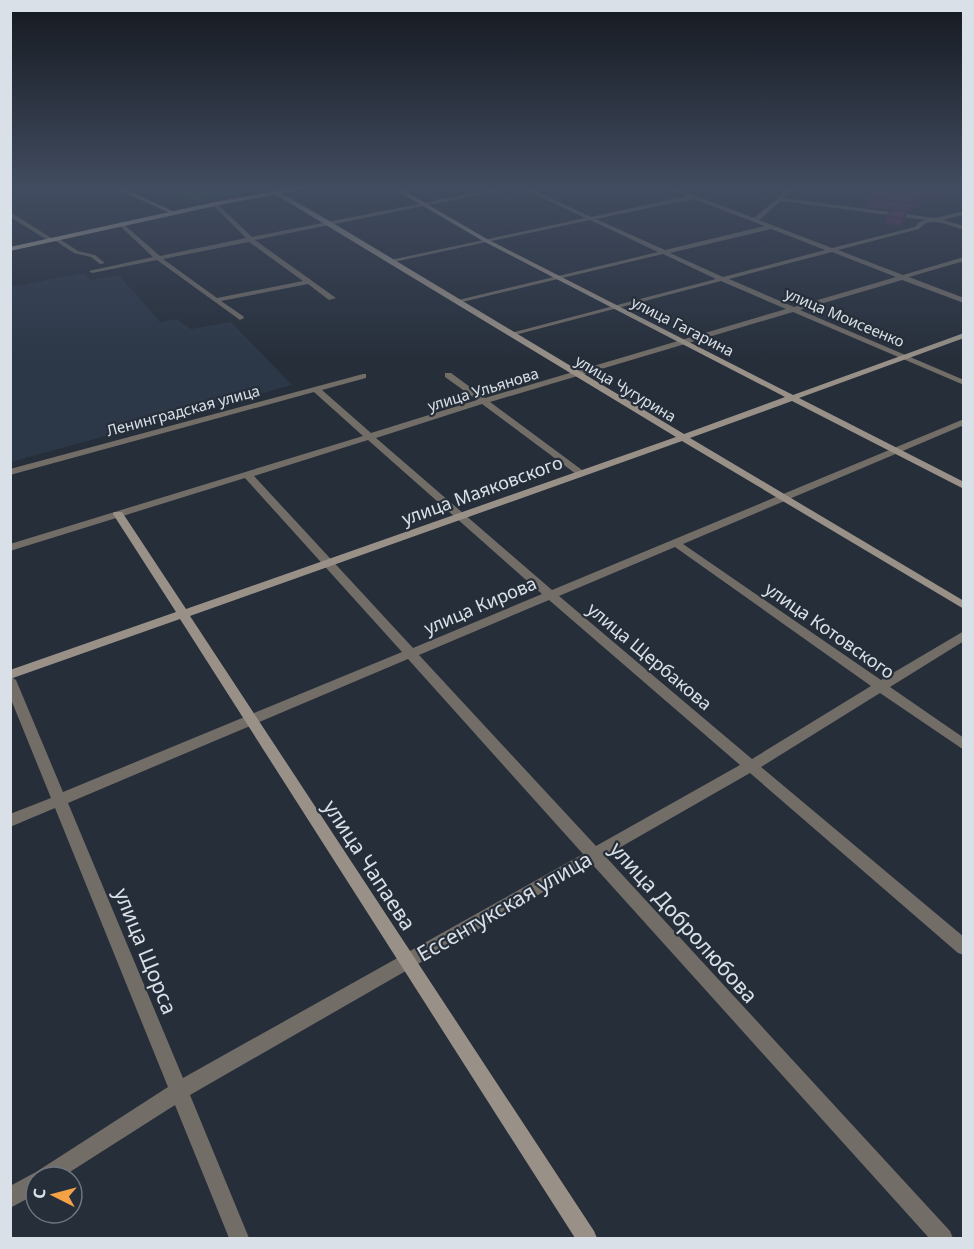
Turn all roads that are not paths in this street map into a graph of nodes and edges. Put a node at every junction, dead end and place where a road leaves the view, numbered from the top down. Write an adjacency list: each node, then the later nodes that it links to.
1 (31, 244): 13 (main road)
2 (63, 244): 19 (street)
3 (144, 244): 16 (street)
4 (229, 244): 16 (street)
5 (257, 244): 24 (street)
6 (363, 244): 18 (street, улица Чугурина)
7 (465, 244): 18 (street)
8 (493, 244): 22 (street, улица Гагарина)
9 (648, 244): 15 (street, улица Моисеенко)
10 (697, 244): 15 (street)
11 (816, 244): 14 (street)
12 (848, 244): 14 (street)
13 (10, 249)
14 (828, 249): 21 (street); 23 (street)
15 (665, 252): 22 (street); 23 (street, улица Моисеенко)
16 (160, 258): 20 (street); 26 (street)
17 (963, 259): 21 (street, улица Ульянова)
18 (389, 261): 27 (street, улица Чугурина)
19 (102, 263)
20 (92, 271)
21 (900, 277): 28 (street); 30 (street, улица Ульянова)
22 (560, 278): 27 (street); 29 (street, улица Гагарина)
23 (720, 278): 29 (street); 30 (street, улица Моисеенко)
24 (307, 282): 25 (street); 26 (street)
25 (332, 298)
26 (216, 300): 31 (street)
27 (458, 301): 32 (street, улица Чугурина)
28 (963, 301)
29 (613, 306): 32 (street); 34 (street, улица Гагарина)
30 (793, 309): 34 (street, улица Ульянова); 35 (street, улица Моисеенко)
31 (240, 318)
32 (511, 334): 36 (street, улица Чугурина)
33 (963, 335): 35 (street, улица Маяковского)
34 (684, 342): 36 (street, улица Ульянова); 41 (street, улица Гагарина)
35 (903, 357): 39 (street, улица Моисеенко); 41 (street, улица Маяковского)
36 (577, 374): 42 (street, улица Ульянова); 45 (street, улица Чугурина)
37 (448, 375): 42 (street)
38 (363, 376): 40 (street, Ленинградская улица)
39 (963, 383)
40 (316, 389): 44 (street, улица Щербакова); 47 (street, Ленинградская улица)
41 (791, 397): 45 (street, улица Маяковского); 46 (street, улица Гагарина)
42 (484, 401): 44 (street, улица Ульянова); 48 (street)
43 (963, 422): 46 (street, улица Кирова)
44 (370, 437): 49 (street, улица Ульянова); 53 (street, улица Щербакова)
45 (682, 438): 48 (street, улица Маяковского); 51 (street, улица Чугурина)
46 (895, 451): 50 (street, улица Гагарина); 51 (street, улица Кирова)
47 (10, 472)
48 (579, 472): 53 (street, улица Маяковского)
49 (248, 475): 52 (street, улица Ульянова); 56 (street, улица Добролюбова)
50 (963, 486)
51 (783, 498): 54 (street, улица Кирова); 58 (street, улица Чугурина)
52 (118, 514): 55 (street, улица Ульянова); 59 (street, улица Чапаева)
53 (459, 517): 56 (street, улица Маяковского); 57 (street, улица Щербакова)
54 (677, 544): 57 (street, улица Кирова); 64 (street, улица Котовского)
55 (10, 548)
56 (328, 563): 59 (street, улица Маяковского); 61 (street, улица Добролюбова)
57 (550, 595): 61 (street, улица Кирова); 67 (street, улица Щербакова)
58 (963, 606)
59 (183, 614): 62 (street, улица Маяковского); 65 (street, улица Чапаева)
60 (963, 634): 64 (street, Ессентукская улица)
61 (411, 654): 65 (street, улица Кирова); 70 (street, улица Добролюбова)
62 (10, 675)
63 (10, 680): 68 (street, улица Щорса)
64 (880, 686): 66 (street, улица Котовского); 67 (street, Ессентукская улица)
65 (252, 720): 68 (street, улица Кирова); 72 (street, улица Чапаева)
66 (963, 745)
67 (751, 766): 70 (street, Ессентукская улица); 71 (street, улица Щербакова)
68 (60, 801): 69 (street, улица Кирова); 73 (street, улица Щорса)
69 (10, 821)
70 (594, 855): 72 (street, Ессентукская улица); 79 (street, улица Добролюбова)
71 (963, 948)
72 (408, 961): 73 (street, Ессентукская улица); 78 (street, улица Чапаева)
73 (179, 1091): 74 (street, Ессентукская улица); 77 (street, улица Щорса)
74 (63, 1165)
75 (24, 1189): 76 (street)
76 (10, 1198)
77 (239, 1239)
78 (587, 1239)
79 (943, 1239)

